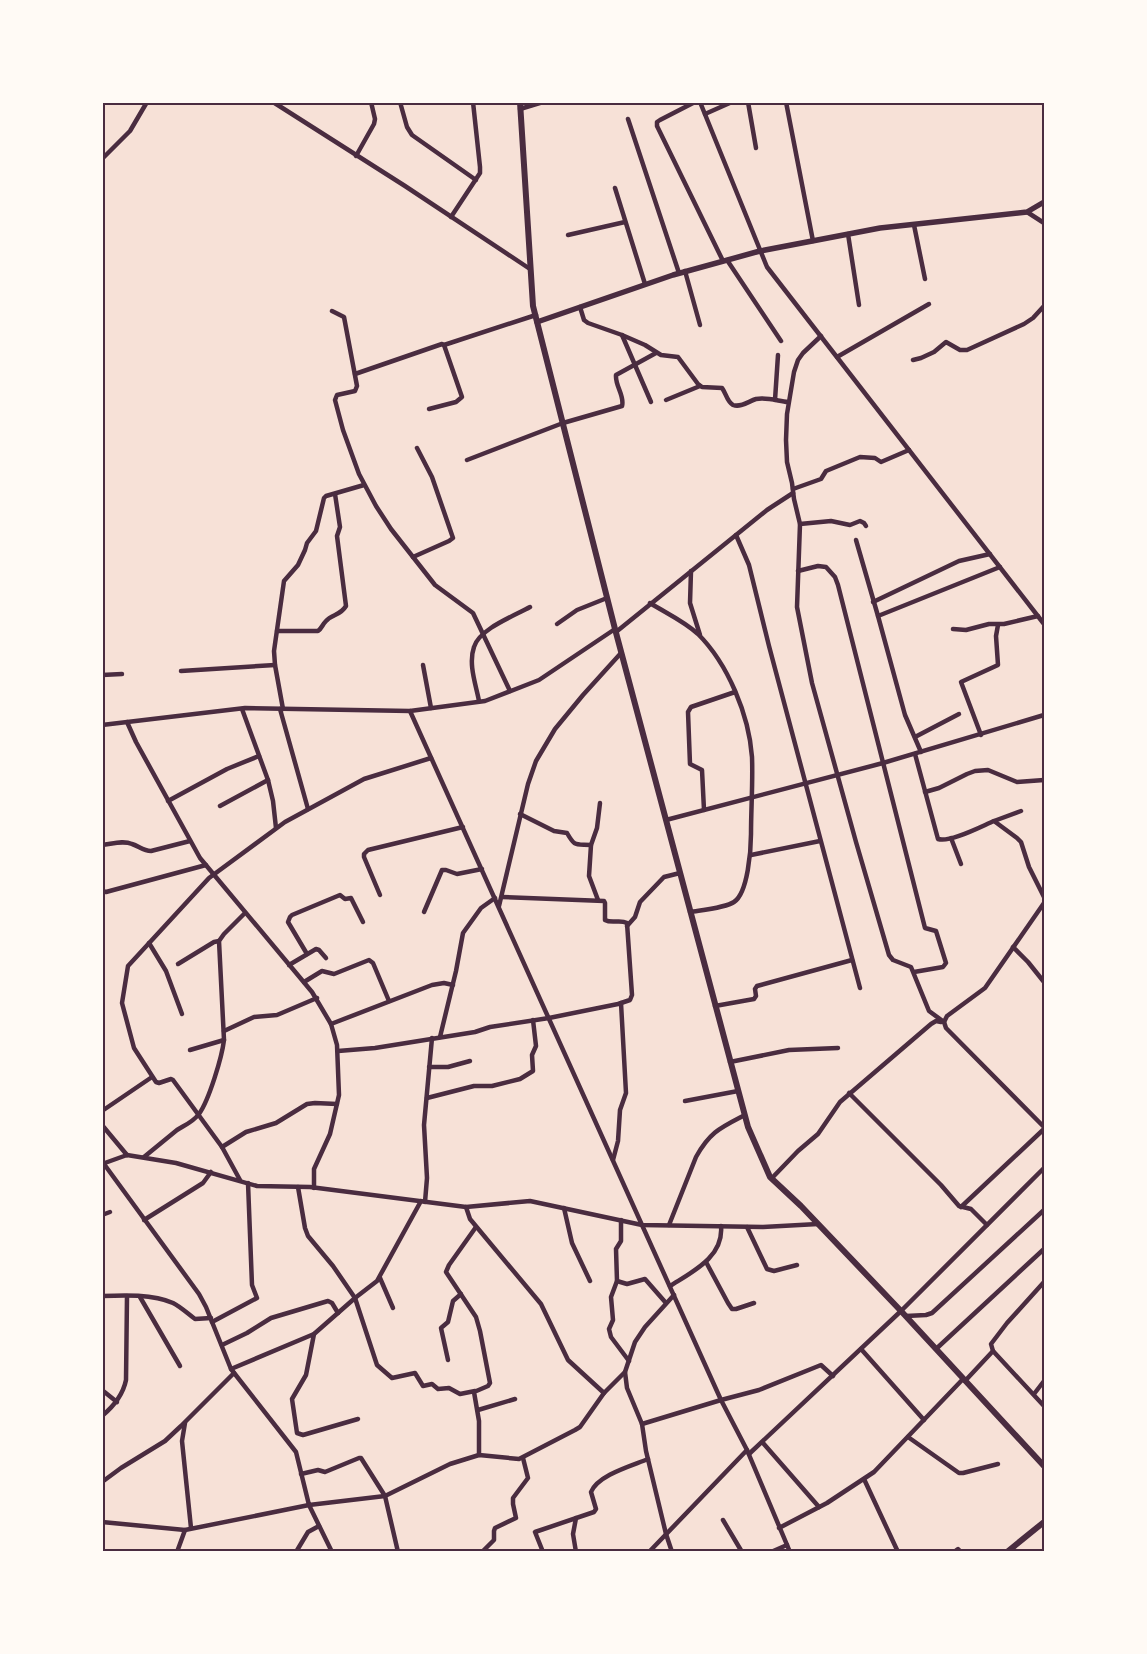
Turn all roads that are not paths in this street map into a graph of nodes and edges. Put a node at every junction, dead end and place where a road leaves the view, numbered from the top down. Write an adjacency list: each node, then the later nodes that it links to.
1 (147, 102): 17 (street)
2 (272, 102): 16 (street)
3 (371, 102): 16 (street)
4 (400, 102): 18 (street)
5 (472, 102): 18 (street)
6 (543, 102): 12 (street)
7 (695, 102): 30 (street)
8 (700, 102): 13 (street)
9 (732, 102): 13 (street)
10 (748, 102): 15 (street)
11 (786, 102): 28 (street)
12 (520, 106): 31 (main road)
13 (705, 114): 29 (street)
14 (628, 118): 32 (street)
15 (756, 148)
16 (356, 156): 22 (street)
17 (102, 159)
18 (476, 180): 22 (street)
19 (614, 188): 23 (street)
20 (1044, 202): 21 (street)
21 (1027, 212): 24 (street); 25 (street)
22 (452, 217): 31 (street)
23 (625, 222): 27 (street); 34 (street)
24 (1044, 223)
25 (914, 224): 26 (street); 33 (street)
26 (848, 234): 28 (street); 36 (street)
27 (568, 235)
28 (813, 241): 29 (street)
29 (760, 251): 30 (street); 44 (street)
30 (725, 260): 32 (street); 45 (street)
31 (530, 269): 40 (main road)
32 (682, 272): 34 (street); 42 (street)
33 (925, 279)
34 (645, 284): 38 (street)
35 (929, 304): 49 (street)
36 (859, 305)
37 (1044, 306): 50 (street)
38 (580, 307): 41 (street); 43 (street)
39 (332, 311): 52 (street)
40 (536, 315): 41 (main road); 46 (street)
41 (537, 322): 59 (main road)
42 (700, 325)
43 (622, 335): 47 (street); 51 (street)
44 (821, 336): 49 (street); 57 (street)
45 (781, 341)
46 (444, 345): 52 (street); 58 (street)
47 (656, 353): 51 (street); 53 (street)
48 (778, 355): 55 (street)
49 (837, 357): 61 (street)
50 (913, 360)
51 (635, 365): 56 (street); 59 (street)
52 (355, 374): 63 (street)
53 (700, 386): 54 (street); 55 (street)
54 (666, 400)
55 (775, 400): 57 (street)
56 (651, 402)
57 (788, 404): 64 (street)
58 (429, 409)
59 (563, 423): 62 (street); 75 (main road)
60 (417, 448): 71 (street)
61 (910, 450): 64 (street); 70 (street)
62 (467, 460)
63 (364, 485): 65 (street); 71 (street)
64 (793, 491): 66 (street); 68 (street)
65 (335, 494): 86 (street); 86 (street)
66 (800, 524): 67 (street); 74 (street)
67 (866, 526)
68 (736, 535): 73 (street); 116 (street)
69 (856, 540): 76 (street)
70 (990, 554): 72 (street); 76 (street)
71 (413, 557): 87 (street)
72 (1000, 567): 79 (street); 80 (street)
73 (691, 571): 77 (street); 88 (street)
74 (798, 571): 112 (street); 113 (street)
75 (607, 598): 82 (street); 84 (main road)
76 (874, 602): 79 (street)
77 (650, 603): 84 (street); 88 (street)
78 (530, 607): 87 (street)
79 (878, 616): 107 (street)
80 (1038, 616): 81 (street); 83 (street)
81 (1044, 621)
82 (557, 624)
83 (998, 625): 85 (street); 106 (street)
84 (615, 630): 89 (main road); 95 (street)
85 (953, 630)
86 (277, 631): 90 (street)
87 (483, 633): 95 (street); 97 (street)
88 (702, 638): 96 (street)
89 (621, 653): 125 (street); 126 (main road)
90 (275, 663): 92 (street); 100 (street)
91 (422, 665): 99 (street)
92 (181, 671)
93 (122, 674): 94 (street)
94 (102, 675)
95 (510, 691): 97 (street)
96 (735, 692): 118 (street); 123 (street)
97 (479, 701): 99 (street)
98 (242, 708): 100 (street); 104 (street); 110 (street)
99 (432, 708): 101 (street)
100 (281, 709): 101 (street); 122 (street)
101 (410, 711): 111 (street)
102 (958, 714): 107 (street)
103 (1044, 715): 106 (street)
104 (127, 722): 105 (street); 119 (street)
105 (102, 725)
106 (981, 735): 108 (street)
107 (915, 737): 108 (street)
108 (921, 752): 109 (street)
109 (915, 754): 112 (street); 117 (street)
110 (259, 756): 114 (street); 119 (street)
111 (431, 758): 122 (street); 128 (street)
112 (883, 763): 113 (street); 162 (street)
113 (837, 774): 116 (street); 162 (street)
114 (268, 780): 121 (street); 129 (street)
115 (1044, 780): 117 (street)
116 (806, 783): 118 (street); 132 (street)
117 (925, 792): 130 (street)
118 (751, 797): 123 (street); 135 (street)
119 (168, 801): 131 (street)
120 (600, 803): 133 (street)
121 (220, 806)
122 (308, 809): 129 (street)
123 (704, 810): 126 (street)
124 (1021, 811): 127 (street)
125 (520, 814): 133 (street); 143 (street)
126 (666, 820): 139 (main road)
127 (994, 821): 130 (street); 144 (street)
128 (462, 826): 138 (street); 142 (street)
129 (276, 828): 140 (street)
130 (951, 838): 136 (street)
131 (190, 841): 134 (street); 137 (street)
132 (820, 841): 135 (street); 159 (street)
133 (590, 845): 146 (street)
134 (102, 846)
135 (751, 855): 150 (street)
136 (961, 864)
137 (206, 865): 140 (street); 141 (street)
138 (482, 869): 145 (street); 149 (street)
139 (680, 873): 150 (main road); 153 (street)
140 (213, 875): 151 (street); 155 (street)
141 (102, 891)
142 (380, 894)
143 (502, 897): 146 (street); 148 (street)
144 (1044, 897)
145 (495, 898): 148 (street); 165 (street)
146 (598, 900): 153 (street)
147 (1044, 903): 156 (street)
148 (499, 908): 172 (street)
149 (424, 912)
150 (690, 912): 170 (main road)
151 (245, 913): 154 (street); 161 (street)
152 (363, 922): 157 (street)
153 (627, 926): 169 (street)
154 (218, 941): 160 (street); 176 (street)
155 (149, 943): 171 (street); 186 (street)
156 (1013, 947): 164 (street); 174 (street)
157 (307, 954): 158 (street); 161 (street)
158 (326, 958)
159 (852, 960): 166 (street); 170 (street)
160 (178, 964)
161 (289, 965): 163 (street)
162 (914, 972): 174 (street)
163 (304, 982): 167 (street); 168 (street)
164 (1044, 982)
165 (453, 985): 168 (street); 177 (street)
166 (860, 988)
167 (317, 998): 175 (street); 176 (street)
168 (389, 1001): 175 (street)
169 (621, 1003): 172 (street); 200 (street)
170 (715, 1006): 184 (main road)
171 (182, 1014)
172 (549, 1018): 173 (street); 200 (street)
173 (533, 1020): 177 (street); 189 (street)
174 (944, 1022): 188 (street); 196 (street)
175 (331, 1024): 182 (street)
176 (224, 1031): 179 (street)
177 (440, 1037): 178 (street)
178 (432, 1038): 182 (street); 185 (street)
179 (224, 1040): 181 (street); 193 (street)
180 (838, 1048): 184 (street)
181 (190, 1050)
182 (338, 1051): 191 (street)
183 (470, 1061): 185 (street)
184 (730, 1062): 187 (main road)
185 (429, 1067): 189 (street)
186 (152, 1077): 192 (street); 193 (street)
187 (738, 1091): 190 (street); 194 (main road)
188 (849, 1093): 204 (street); 211 (street)
189 (426, 1098): 209 (street)
190 (685, 1101)
191 (337, 1104): 197 (street); 208 (street)
192 (102, 1111)
193 (198, 1114): 197 (street); 199 (street)
194 (745, 1115): 204 (main road); 220 (street)
195 (102, 1125): 198 (street)
196 (1044, 1128): 211 (street)
197 (222, 1147): 205 (street)
198 (127, 1155): 199 (street); 201 (street)
199 (144, 1158): 203 (street)
200 (613, 1160): 218 (street)
201 (103, 1164): 216 (street)
202 (1044, 1168): 221 (street)
203 (211, 1172): 205 (street); 216 (street)
204 (772, 1178): 219 (main road)
205 (240, 1180): 206 (street)
206 (248, 1183): 207 (street); 244 (street)
207 (298, 1187): 208 (street); 238 (street)
208 (314, 1188): 209 (street)
209 (423, 1201): 210 (street); 228 (street)
210 (466, 1207): 212 (street); 223 (street)
211 (961, 1207): 221 (street)
212 (564, 1208): 217 (street); 229 (street)
213 (1044, 1210): 243 (street)
214 (110, 1212): 215 (street)
215 (102, 1215)
216 (144, 1220): 244 (street)
217 (621, 1220): 218 (street); 230 (street)
218 (642, 1224): 220 (street); 232 (street)
219 (818, 1224): 224 (street); 243 (main road)
220 (669, 1225): 222 (street)
221 (987, 1225): 243 (street)
222 (722, 1226): 224 (street); 226 (street)
223 (476, 1227): 233 (street); 260 (street)
224 (747, 1227): 227 (street)
225 (1044, 1249): 248 (street)
226 (706, 1262): 232 (street); 240 (street)
227 (797, 1265)
228 (380, 1278): 238 (street); 241 (street)
229 (590, 1281)
230 (618, 1281): 239 (street); 251 (street)
231 (1044, 1282): 249 (street)
232 (670, 1286): 234 (street)
233 (460, 1294): 250 (street); 259 (street)
234 (674, 1295): 239 (street); 263 (street)
235 (102, 1296): 236 (street)
236 (127, 1296): 237 (street); 264 (street)
237 (140, 1297): 244 (street); 252 (street)
238 (355, 1298): 242 (street); 259 (street)
239 (666, 1303): 251 (street)
240 (754, 1303)
241 (393, 1308)
242 (338, 1313): 245 (street); 246 (street)
243 (902, 1314): 247 (street); 248 (main road)
244 (211, 1320): 246 (street)
245 (314, 1334): 253 (street); 268 (street)
246 (222, 1345): 253 (street)
247 (861, 1349): 255 (street); 269 (street)
248 (936, 1349): 256 (main road)
249 (993, 1350): 256 (street); 261 (street)
250 (448, 1360)
251 (629, 1361): 254 (street)
252 (180, 1366)
253 (233, 1371): 270 (street); 280 (street)
254 (625, 1372): 260 (street); 271 (street)
255 (833, 1376): 263 (street); 273 (street)
256 (964, 1380): 269 (street); 279 (main road)
257 (1044, 1381): 261 (street)
258 (102, 1390): 264 (street)
259 (475, 1391): 266 (street)
260 (604, 1392): 276 (street)
261 (1034, 1394): 265 (street)
262 (515, 1399): 266 (street)
263 (722, 1400): 271 (street); 274 (street)
264 (116, 1402): 267 (street)
265 (1044, 1406)
266 (478, 1410): 275 (street)
267 (102, 1416)
268 (358, 1419)
269 (924, 1420): 272 (street)
270 (185, 1423): 282 (street); 291 (street)
271 (642, 1424): 277 (street)
272 (908, 1437): 278 (street); 281 (street)
273 (763, 1443): 274 (street); 285 (street)
274 (748, 1452): 292 (street); 294 (street)
275 (479, 1455): 276 (street); 283 (street)
276 (523, 1458): 300 (street)
277 (648, 1459): 286 (street); 294 (street)
278 (998, 1464)
279 (1044, 1466)
280 (301, 1474): 283 (street); 284 (street)
281 (864, 1479): 285 (street); 308 (street)
282 (103, 1481)
283 (385, 1496): 284 (street); 299 (street)
284 (308, 1505): 290 (street); 291 (street)
285 (819, 1507): 292 (street)
286 (576, 1518): 301 (street); 302 (street)
287 (723, 1520): 305 (street)
288 (102, 1522): 293 (street)
289 (1044, 1522): 311 (main road)
290 (319, 1526): 297 (street); 298 (street)
291 (191, 1528): 293 (street)
292 (779, 1528): 295 (street)
293 (184, 1530): 296 (street)
294 (666, 1534): 303 (street); 304 (street)
295 (787, 1545): 306 (street); 307 (street)
296 (176, 1552)
297 (296, 1552)
298 (332, 1552)
299 (398, 1552)
300 (482, 1552)
301 (543, 1552)
302 (576, 1552)
303 (649, 1552)
304 (672, 1552)
305 (742, 1552)
306 (772, 1552)
307 (790, 1552)
308 (898, 1552)
309 (954, 1552): 310 (street)
310 (961, 1552)
311 (1006, 1552)

